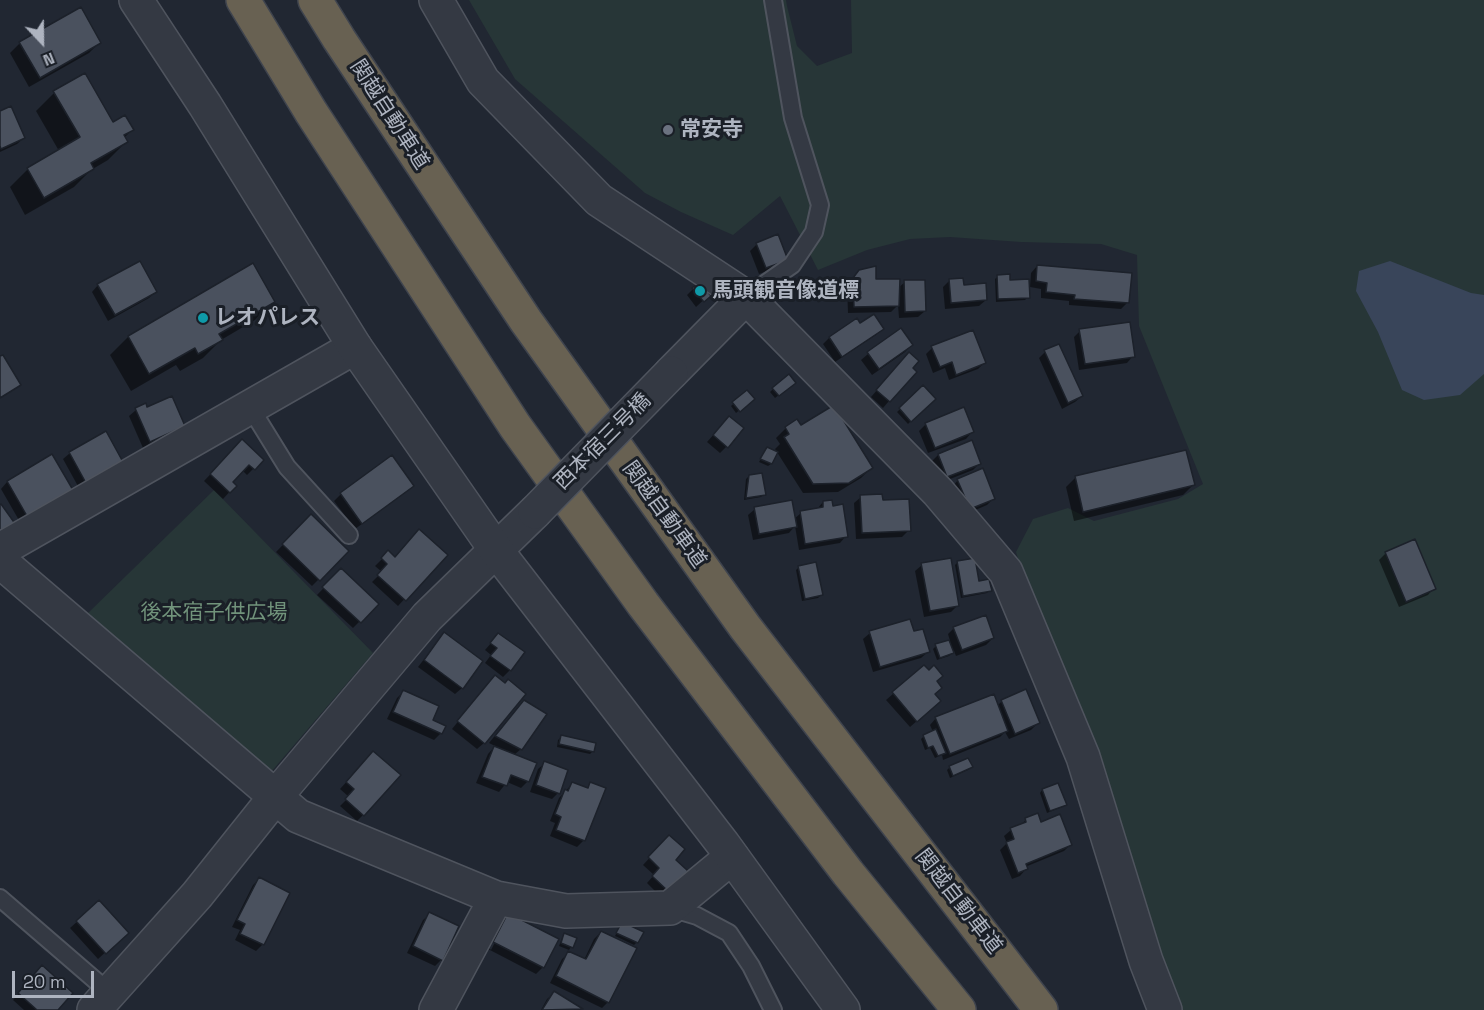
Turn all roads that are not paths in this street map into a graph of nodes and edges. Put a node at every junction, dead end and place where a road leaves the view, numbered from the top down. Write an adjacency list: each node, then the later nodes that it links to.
1 (136, 0): 7 (street)
2 (243, 0): 22 (highway)
3 (315, 0): 23 (highway, 関越自動車道)
4 (436, 0): 6 (street)
5 (773, 0): 6 (lane)
6 (746, 297): 11 (street, 西本宿三号橋, bridge); 24 (street)
7 (355, 347): 8 (street); 11 (street)
8 (250, 407): 9 (lane); 10 (street)
9 (349, 535)
10 (0, 550)
11 (496, 550): 13 (street, 西本宿三号橋); 14 (street)
12 (0, 561): 13 (street)
13 (276, 796): 16 (street); 18 (street, 西本宿三号橋)
14 (732, 857): 17 (street); 21 (street)
15 (0, 898): 18 (lane)
16 (496, 898): 17 (street); 19 (street)
17 (670, 908): 20 (lane)
18 (102, 1002)
19 (436, 1010)
20 (773, 1010)
21 (843, 1010)
22 (959, 1010)
23 (1041, 1010)
24 (1165, 1010)

